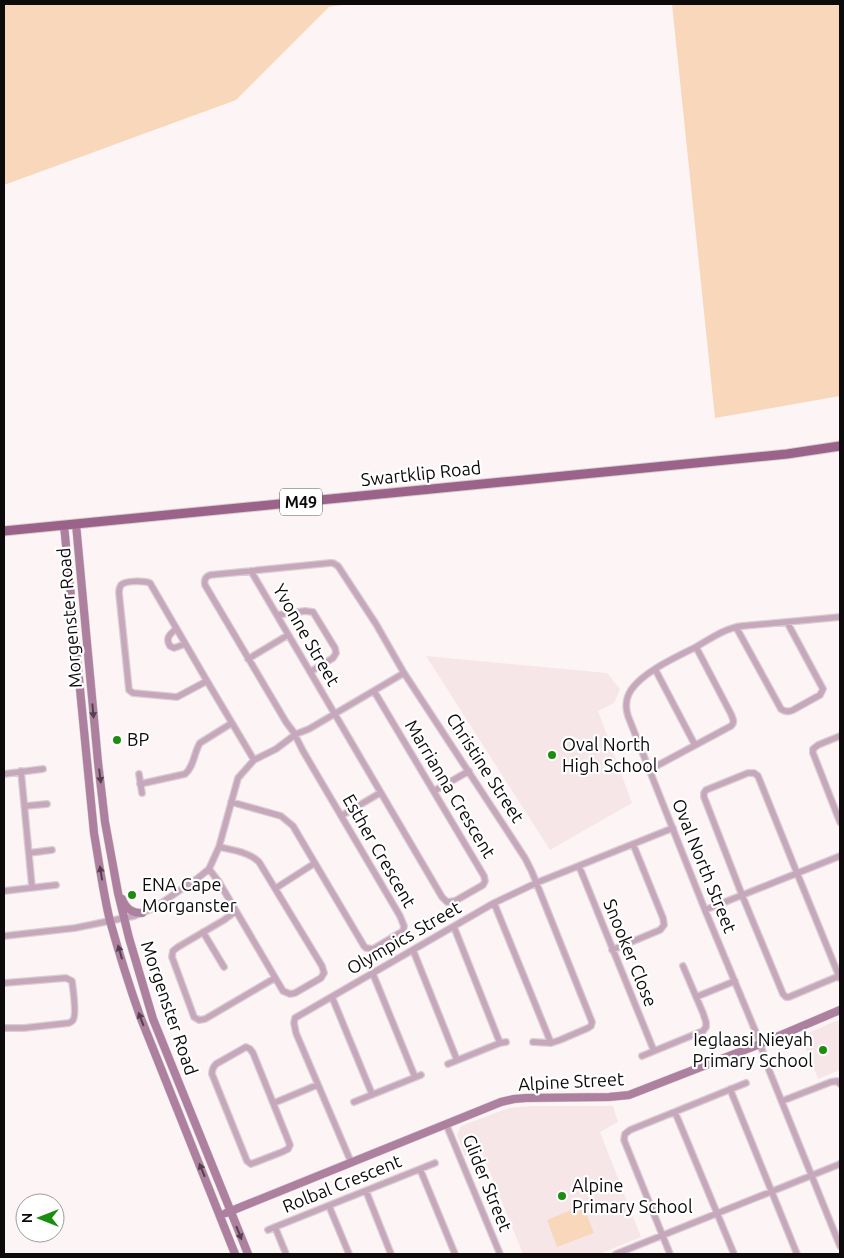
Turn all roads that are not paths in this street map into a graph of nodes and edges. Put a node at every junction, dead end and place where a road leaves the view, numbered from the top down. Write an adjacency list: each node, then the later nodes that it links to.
1 (840, 446): 2 (main road, Swartklip Road / M49)
2 (76, 524): 3 (main road, Swartklip Road / M49); 51 (main road, Morgenster Road, one-way to 51)
3 (64, 525): 4 (main road, Swartklip Road / M49); 63 (main road, Morgenster Road, one-way to 3)
4 (4, 531)
5 (251, 571): 6 (street, Yvonne Street); 14 (street, Esther Crescent); 17 (street, Christine Street)
6 (277, 615): 11 (street, Yvonne Street); 16 (street)
7 (840, 619): 8 (street)
8 (787, 622): 9 (street); 9 (street)
9 (736, 627): 13 (street)
10 (176, 629): 12 (street); 12 (street); 18 (street)
11 (288, 635): 14 (street); 16 (street, Yvonne Street)
12 (185, 644): 18 (street)
13 (696, 647): 15 (street); 24 (street)
14 (248, 659): 23 (street, Esther Crescent)
15 (655, 669): 24 (street); 27 (street, Oval North Street)
16 (310, 672): 20 (street, Yvonne Street)
17 (404, 673): 19 (street); 29 (street, Christine Street)
18 (207, 680): 21 (street)
19 (374, 691): 20 (street); 33 (street, Marrianna Crescent)
20 (334, 714): 23 (street); 34 (street, Marrianna Crescent)
21 (232, 723): 25 (street); 32 (street)
22 (840, 736): 40 (street)
23 (295, 737): 25 (street); 39 (street, Esther Crescent)
24 (695, 745): 27 (street)
25 (254, 760): 36 (street)
26 (43, 769): 28 (street)
27 (649, 770): 41 (street, Oval North Street)
28 (21, 771): 30 (street); 38 (street)
29 (469, 771): 33 (street); 52 (street, Christine Street)
30 (4, 774)
31 (139, 774): 32 (street)
32 (140, 784): 35 (street)
33 (434, 791): 34 (street, Marrianna Crescent)
34 (380, 792): 39 (street)
35 (142, 793)
36 (231, 802): 43 (street); 47 (street, Esther Crescent)
37 (47, 804): 38 (street)
38 (25, 806): 45 (street)
39 (341, 816): 47 (street, Esther Crescent)
40 (840, 822)
41 (673, 828): 42 (street, Olympics Street); 59 (street, Oval North Street)
42 (633, 844): 48 (street, Olympics Street); 68 (street)
43 (219, 847): 49 (street); 55 (street)
44 (52, 850): 45 (street)
45 (29, 853): 54 (street)
46 (840, 856): 50 (street)
47 (315, 863): 55 (street)
48 (578, 866): 52 (street, Olympics Street); 68 (street, Snooker Close)
49 (209, 868): 60 (street); 61 (street)
50 (797, 873): 57 (street); 57 (street); 72 (street)
51 (116, 880): 61 (main road); 62 (main road, Morgenster Road)
52 (536, 883): 58 (street, Olympics Street); 81 (street, Christine Street)
53 (56, 885): 54 (street)
54 (32, 887): 56 (street)
55 (276, 888): 73 (street)
56 (4, 891)
57 (742, 895): 59 (street); 72 (street)
58 (494, 903): 64 (street, Olympics Street); 81 (street)
59 (705, 910): 74 (street, Oval North Street)
60 (236, 911): 65 (street); 73 (street)
61 (142, 914): 62 (street)
62 (124, 918): 63 (street); 105 (main road, Morgenster Road)
63 (110, 921): 66 (street); 107 (main road, Morgenster Road, one-way to 63)
64 (454, 927): 67 (street, Olympics Street); 85 (street)
65 (203, 932): 70 (street); 73 (street)
66 (4, 936)
67 (413, 950): 71 (street, Olympics Street); 85 (street)
68 (612, 950): 83 (street, Snooker Close)
69 (683, 966): 77 (street)
70 (224, 967)
71 (373, 974): 76 (street, Olympics Street); 91 (street)
72 (840, 977)
73 (275, 978)
74 (735, 981): 77 (street); 82 (street, Oval North Street)
75 (4, 984): 79 (street)
76 (332, 997): 89 (street, Olympics Street); 91 (street)
77 (696, 997): 83 (street)
78 (840, 1010): 82 (main road, Alpine Street)
79 (4, 1028)
80 (533, 1042): 81 (street)
81 (551, 1042)
82 (760, 1044): 92 (street, Oval North Street); 96 (main road, Alpine Street)
83 (654, 1051): 84 (street)
84 (642, 1056)
85 (457, 1060): 86 (street)
86 (448, 1064)
87 (746, 1083): 90 (street)
88 (840, 1084): 92 (street)
89 (317, 1085): 94 (street); 97 (street, Olympics Street)
90 (730, 1089): 95 (street); 103 (street)
91 (372, 1094): 93 (street)
92 (782, 1101): 101 (street, Oval North Street)
93 (354, 1102)
94 (274, 1103): 94 (street)
95 (675, 1112): 106 (street); 110 (street)
96 (446, 1124): 97 (main road, Alpine Street); 118 (street, Glider Street)
97 (350, 1162): 105 (main road, Alpine Street)
98 (435, 1163): 100 (street, Rolbal Crescent)
99 (840, 1164): 101 (street)
100 (420, 1169): 102 (street, Rolbal Crescent); 117 (street, Rolbal Crescent)
101 (812, 1176): 103 (street); 111 (street, Oval North Street)
102 (366, 1191): 104 (street, Rolbal Crescent); 116 (street)
103 (772, 1192): 106 (street); 122 (street)
104 (329, 1206): 108 (street, Rolbal Crescent); 115 (street)
105 (230, 1211): 107 (main road, Alpine Street); 113 (main road, Morgenster Road, one-way to 113)
106 (717, 1214): 110 (street); 121 (street)
107 (220, 1215): 112 (main road, Morgenster Road)
108 (276, 1227): 109 (street, Rolbal Crescent); 114 (street, Rolbal Crescent)
109 (268, 1230)
110 (662, 1236): 119 (street); 120 (street)
111 (840, 1246)
112 (235, 1254)
113 (248, 1254)
114 (286, 1254)
115 (349, 1254)
116 (392, 1254)
117 (455, 1254)
118 (500, 1254)
119 (616, 1254)
120 (670, 1254)
121 (734, 1254)
122 (797, 1254)

